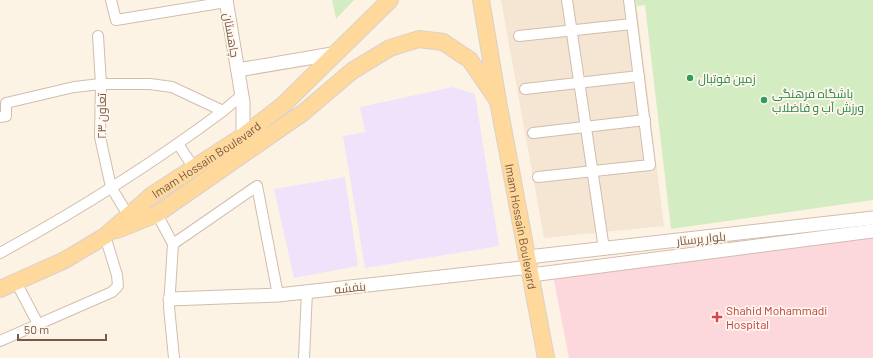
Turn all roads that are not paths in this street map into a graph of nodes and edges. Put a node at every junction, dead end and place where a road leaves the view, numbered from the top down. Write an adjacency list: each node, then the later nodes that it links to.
1 (111, 0): 6 (street)
2 (390, 0): 11 (main road, Imam Hossain Boulevard)
3 (481, 0): 18 (main road, Imam Hossain Boulevard)
4 (567, 0): 8 (street)
5 (629, 0): 7 (street)
6 (226, 1): 12 (street, چاهستان)
7 (632, 24): 8 (street); 13 (street)
8 (572, 30): 10 (street); 14 (street)
9 (98, 36): 15 (street, تعاون ۲۳)
10 (519, 36)
11 (338, 53): 12 (street); 24 (main road, Imam Hossain Boulevard)
12 (238, 70): 17 (street, چاهستان)
13 (639, 76): 14 (street); 21 (street)
14 (580, 83): 16 (street); 22 (street)
15 (101, 84): 19 (street); 20 (street); 29 (street, تعاون ۲۳)
16 (525, 89)
17 (242, 95): 19 (street); 24 (street, چاهستان)
18 (498, 100): 30 (main road); 39 (main road, Imam Hossain Boulevard)
19 (223, 111): 25 (street)
20 (0, 117)
21 (645, 120): 22 (street); 27 (street)
22 (586, 128): 23 (street); 27 (street)
23 (533, 133)
24 (243, 136): 26 (main road, Imam Hossain Boulevard)
25 (178, 144): 26 (street); 29 (street)
26 (194, 168): 31 (main road, Imam Hossain Boulevard)
27 (592, 171): 28 (street); 37 (street)
28 (538, 177)
29 (111, 187): 31 (street, تعاون ۲۳); 38 (street)
30 (157, 214): 35 (main road); 36 (street)
31 (128, 215): 35 (main road, Imam Hossain Boulevard)
32 (873, 218): 33 (street, بلوار پرستار)
33 (846, 228): 34 (street, بلوار پرستار); 37 (street, بلوار پرستار); 39 (street, بلوار پرستار)
34 (873, 231)
35 (107, 235): 40 (main road, Imam Hossain Boulevard); 45 (street)
36 (173, 244): 43 (street); 44 (street)
37 (604, 249): 39 (street, بلوار پرستار)
38 (0, 253)
39 (530, 266): 42 (street, بنفشه); 49 (main road, Imam Hossain Boulevard)
40 (16, 282): 41 (main road, Imam Hossain Boulevard); 45 (street)
41 (0, 289)
42 (307, 291): 43 (street, بنفشه); 48 (street)
43 (278, 294): 44 (street, بنفشه)
44 (170, 299): 47 (street)
45 (38, 324): 46 (street)
46 (0, 341)
47 (174, 358)
48 (304, 358)
49 (546, 358)

